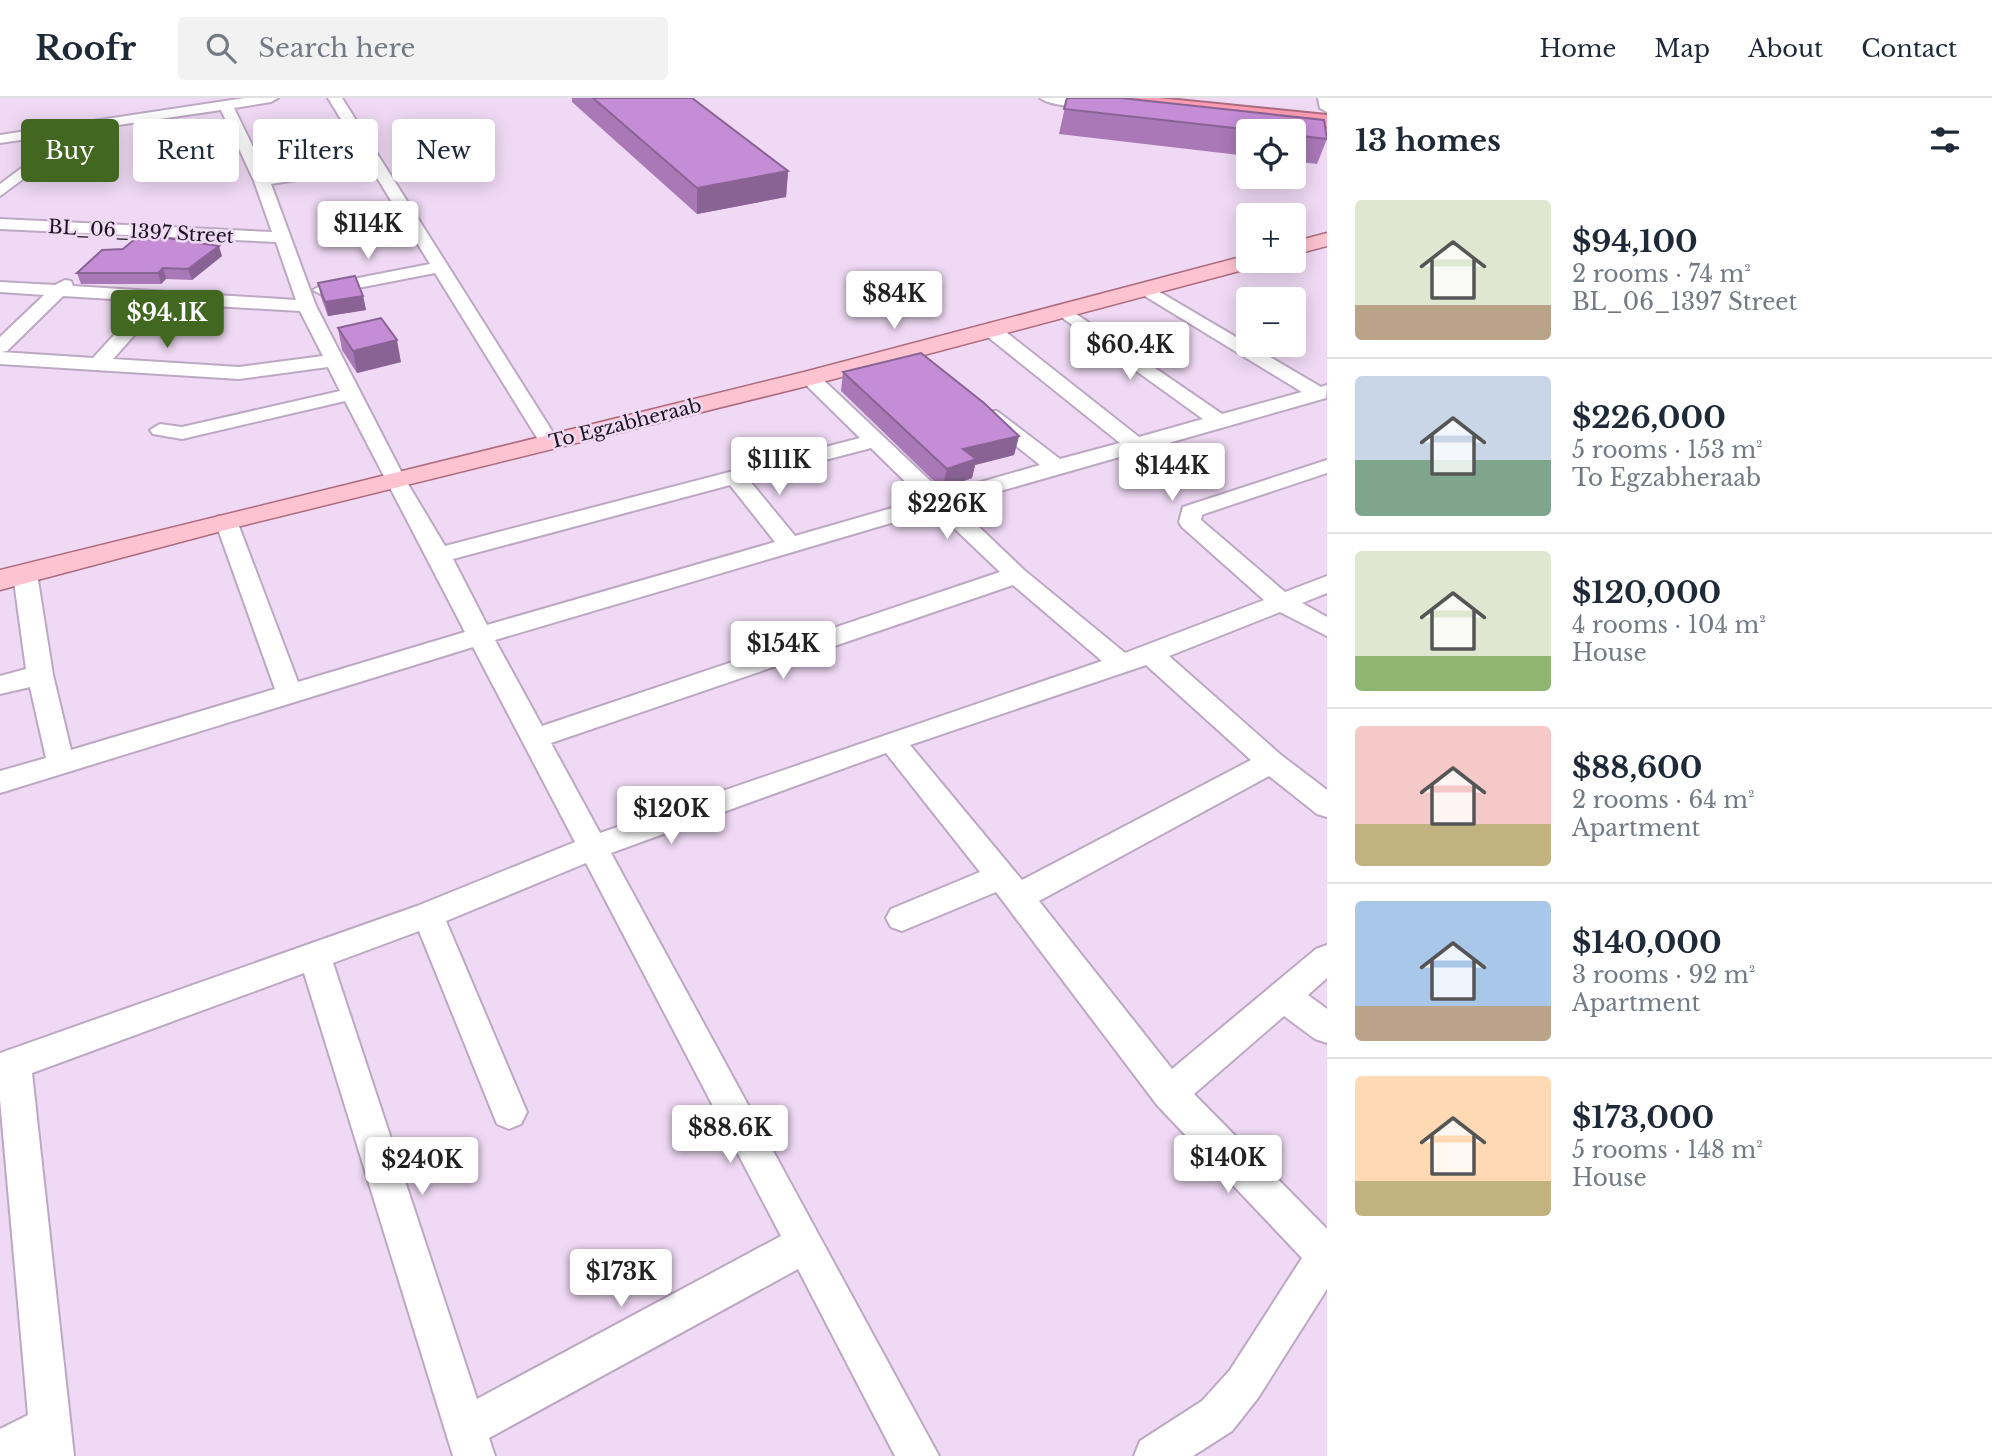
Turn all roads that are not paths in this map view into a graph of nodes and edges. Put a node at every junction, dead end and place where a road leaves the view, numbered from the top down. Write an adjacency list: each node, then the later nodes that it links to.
1 (271, 98): 8 (street)
2 (335, 98): 11 (street)
3 (1047, 98): 6 (street)
4 (1166, 98): 7 (highway)
5 (1325, 98): 9 (street)
6 (1098, 100): 7 (highway); 14 (highway)
7 (1214, 103): 9 (highway); 10 (highway); 13 (highway)
8 (226, 105): 12 (street); 17 (street)
9 (1327, 108)
10 (1327, 115)
11 (348, 119)
12 (119, 121)
13 (1327, 121)
14 (1327, 128)
15 (21, 136): 16 (street)
16 (0, 139)
17 (253, 162)
18 (378, 166): 29 (street)
19 (21, 175): 21 (street)
20 (262, 182): 24 (street)
21 (0, 191)
22 (0, 224): 23 (street, BL_06_1397 Street)
23 (124, 231): 24 (street, BL_06_1397 Street); 27 (street)
24 (282, 237): 35 (street)
25 (1327, 239): 26 (main road)
26 (1306, 245)
27 (105, 249)
28 (1236, 265): 32 (main road, To Egzabheraab)
29 (440, 267): 35 (street); 51 (street)
30 (76, 275): 33 (street)
31 (0, 287): 33 (street)
32 (1146, 289): 36 (main road, To Egzabheraab); 45 (street)
33 (57, 292): 34 (street); 38 (street)
34 (157, 299): 35 (street); 42 (street)
35 (305, 300): 41 (street)
36 (1063, 310): 37 (main road, To Egzabheraab); 48 (street)
37 (990, 329): 39 (main road, To Egzabheraab); 52 (street)
38 (0, 347)
39 (909, 350): 43 (street); 44 (main road, To Egzabheraab)
40 (0, 358): 42 (street)
41 (335, 360): 42 (street); 46 (street)
42 (98, 364)
43 (930, 366)
44 (810, 378): 50 (street); 51 (main road, To Egzabheraab)
45 (1323, 393): 48 (street)
46 (351, 394): 49 (street); 56 (street)
47 (972, 400): 54 (street)
48 (1220, 422): 52 (street)
49 (160, 430)
50 (872, 441): 55 (street); 57 (street)
51 (549, 442): 56 (main road, To Egzabheraab)
52 (1137, 446): 54 (street)
53 (1327, 466): 64 (street)
54 (1056, 467): 57 (street)
55 (734, 476): 59 (street); 60 (street)
56 (394, 479): 58 (main road, To Egzabheraab); 60 (street)
57 (938, 503): 59 (street); 61 (street)
58 (226, 521): 62 (main road, To Egzabheraab); 71 (street)
59 (791, 546): 66 (street)
60 (439, 555): 66 (street)
61 (1016, 575): 68 (street); 72 (street)
62 (13, 577): 69 (street)
63 (1327, 584): 64 (street)
64 (1283, 603): 65 (street); 67 (street)
65 (1327, 628)
66 (480, 636): 71 (street); 72 (street)
67 (1150, 654): 68 (street); 74 (street)
68 (1121, 663): 73 (street)
69 (40, 674): 70 (street); 75 (street)
70 (0, 685)
71 (290, 694): 75 (street)
72 (533, 739): 78 (street)
73 (891, 741): 78 (street); 79 (street)
74 (1272, 762): 77 (street); 79 (street)
75 (61, 764): 76 (street)
76 (0, 782)
77 (1327, 806)
78 (591, 848): 80 (street); 89 (street)
79 (1009, 886): 81 (street); 87 (street)
80 (428, 915): 82 (street); 88 (street)
81 (902, 918)
82 (315, 956): 86 (street); 92 (street)
83 (1327, 959): 84 (street)
84 (1284, 997): 85 (street); 87 (street)
85 (1327, 1028)
86 (7, 1066): 91 (street)
87 (1169, 1093): 90 (street)
88 (509, 1112)
89 (805, 1244): 92 (street); 94 (street)
90 (1327, 1256): 95 (street)
91 (51, 1441): 93 (street)
92 (470, 1442)
93 (0, 1452)
94 (918, 1456)
95 (1156, 1456)

